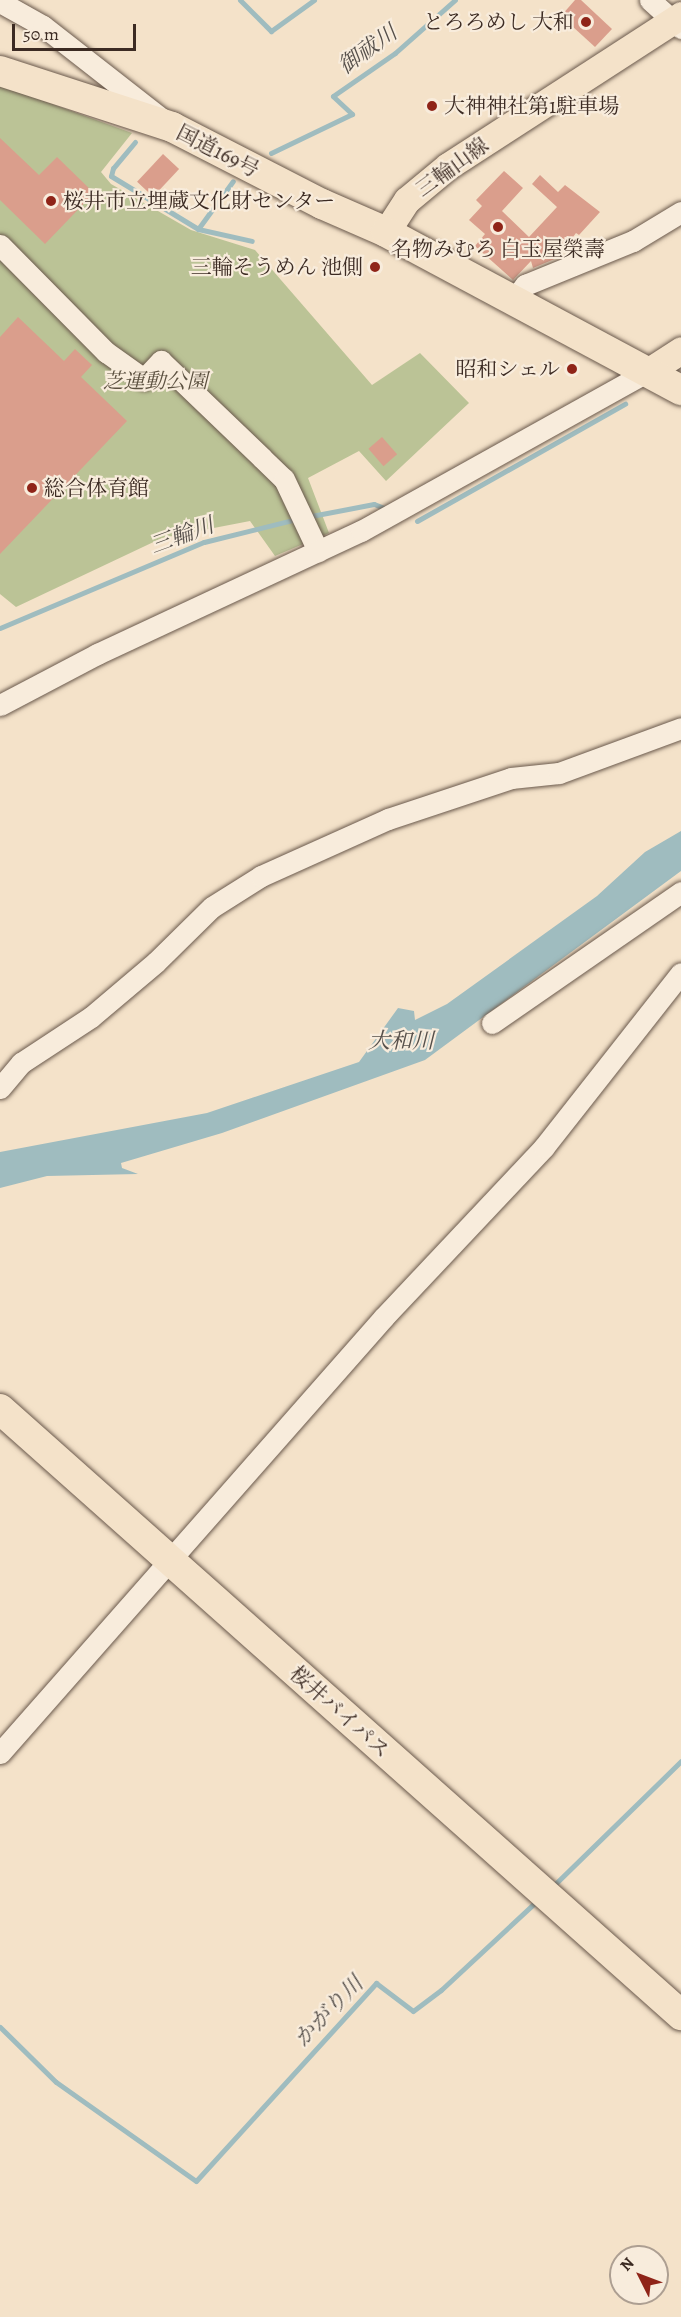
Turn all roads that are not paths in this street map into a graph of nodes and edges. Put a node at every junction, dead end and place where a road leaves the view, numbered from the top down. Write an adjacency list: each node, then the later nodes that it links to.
1 (650, 0): 3 (street)
2 (0, 2): 5 (street)
3 (678, 21): 7 (main road, 三輪山線)
4 (0, 71): 5 (highway, 国道169号)
5 (172, 127): 7 (highway, 国道169号)
6 (681, 212): 9 (street)
7 (386, 232): 9 (highway, 国道169号)
8 (0, 245): 13 (street)
9 (514, 300): 11 (highway, 国道169号)
10 (681, 350): 11 (main road)
11 (649, 371): 12 (highway, 国道169号); 13 (street)
12 (681, 390)
13 (314, 544): 14 (street)
14 (0, 705)
15 (681, 728): 19 (street)
16 (681, 892): 18 (street)
17 (681, 973): 21 (street)
18 (492, 1023)
19 (0, 1088)
20 (0, 1409): 21 (highway, 桜井バイパス)
21 (170, 1559): 22 (street); 23 (highway, 桜井バイパス)
22 (0, 1753)
23 (681, 2015)

